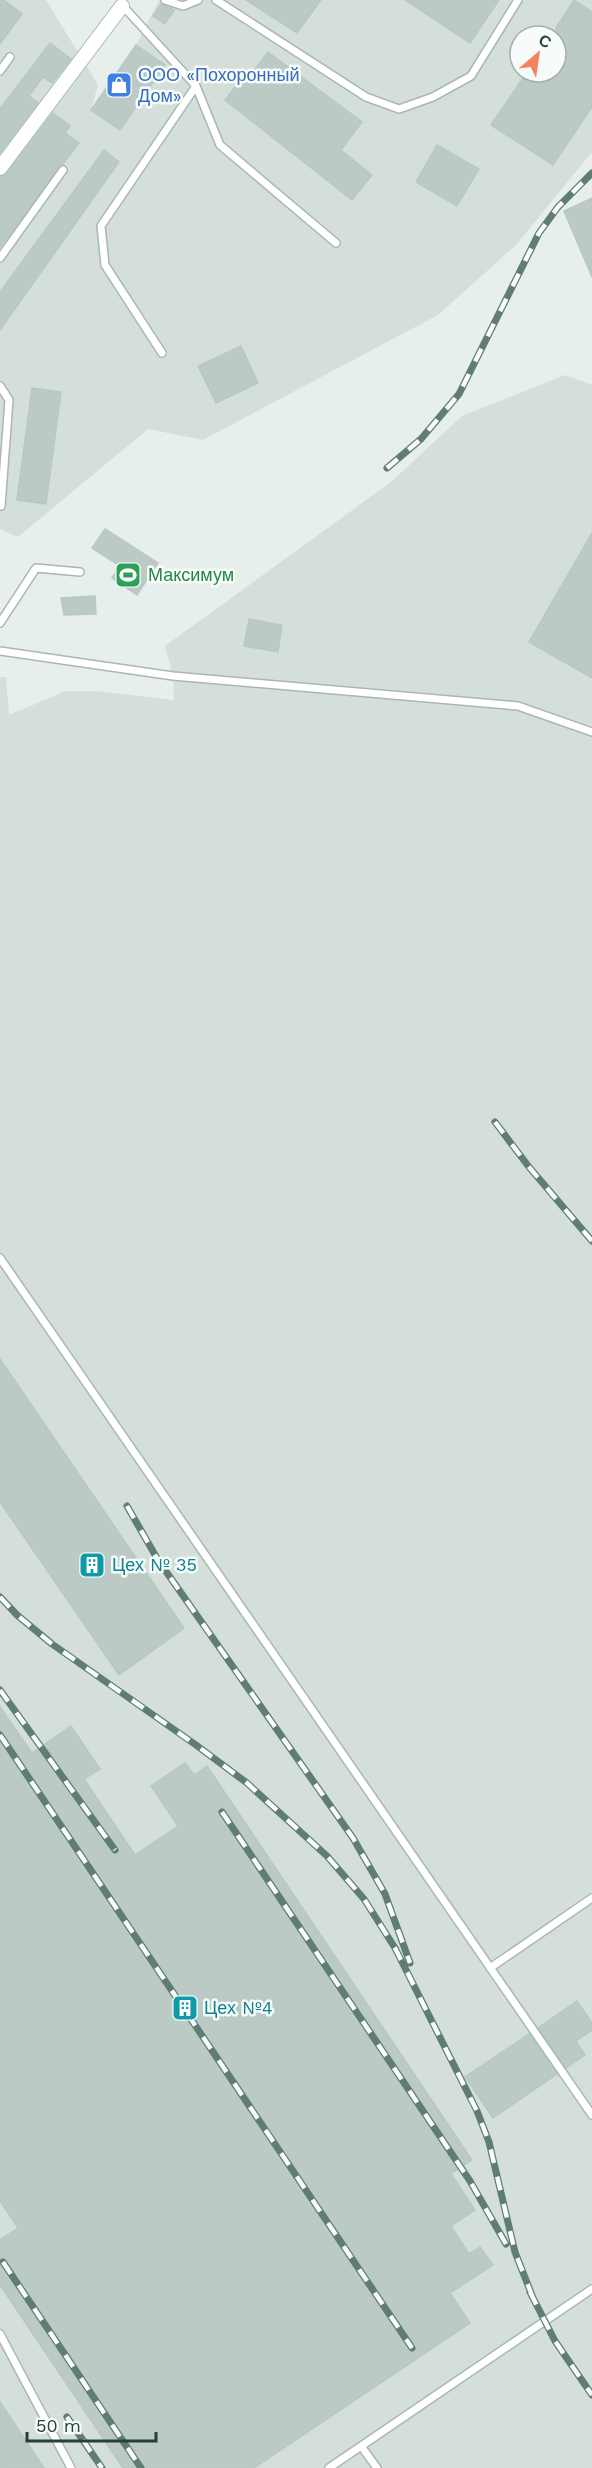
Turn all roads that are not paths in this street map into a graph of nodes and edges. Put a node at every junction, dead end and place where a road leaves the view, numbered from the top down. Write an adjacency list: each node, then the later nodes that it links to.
1 (165, 0): 2 (lane)
2 (198, 0)
3 (216, 0): 4 (lane)
4 (518, 0)
5 (122, 3): 8 (lane); 9 (street)
6 (10, 57): 7 (lane)
7 (0, 71)
8 (196, 86): 11 (lane); 13 (lane)
9 (0, 168)
10 (63, 170): 12 (lane)
11 (336, 243)
12 (0, 258)
13 (162, 353)
14 (0, 386): 15 (lane)
15 (1, 506)
16 (80, 572): 17 (lane)
17 (0, 623)
18 (0, 651): 19 (lane)
19 (592, 732)
20 (0, 1257): 22 (lane)
21 (592, 1898): 22 (lane)
22 (490, 1968): 23 (lane)
23 (592, 2115)
24 (592, 2289): 26 (lane)
25 (0, 2334): 27 (lane)
26 (361, 2446): 28 (lane); 29 (lane)
27 (71, 2468)
28 (328, 2468)
29 (377, 2468)

